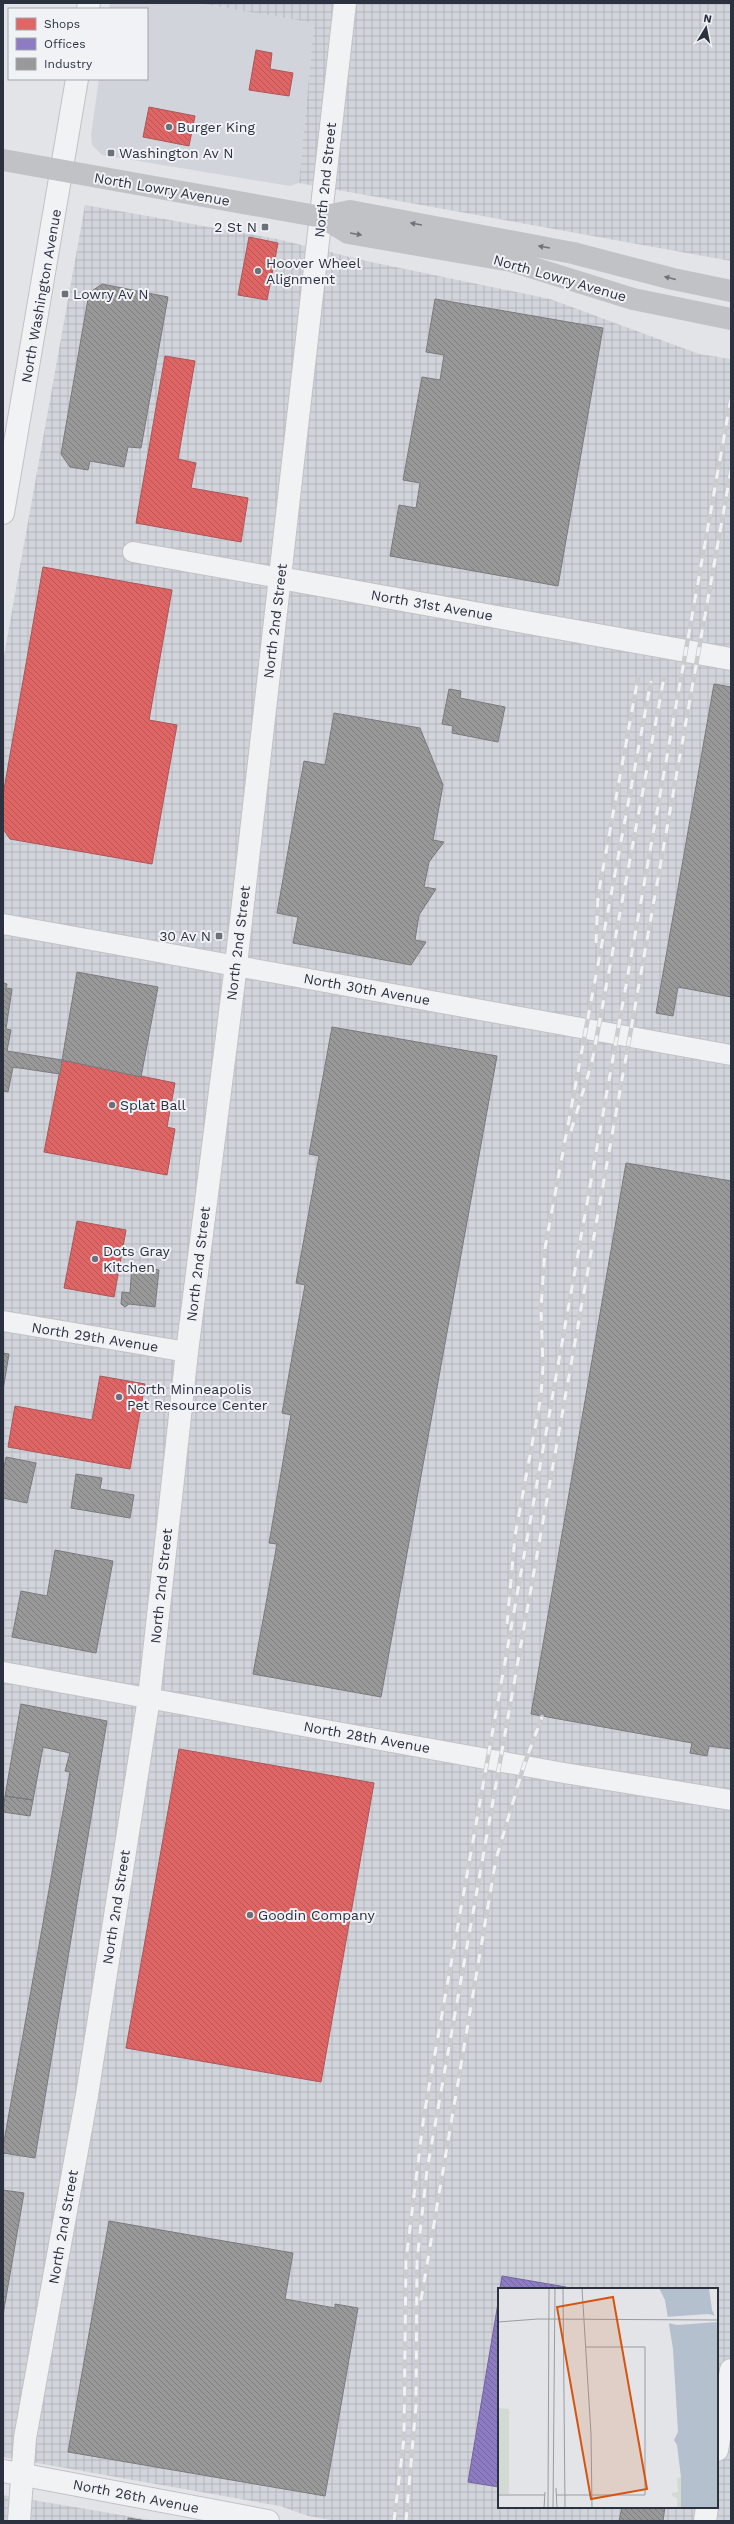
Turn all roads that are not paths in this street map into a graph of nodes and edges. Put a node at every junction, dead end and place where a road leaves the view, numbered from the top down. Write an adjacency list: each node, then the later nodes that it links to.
1 (345, 3): 5 (street, North 2nd Street)
2 (77, 80): 4 (street, North Washington Avenue)
3 (7, 161): 4 (main road, North Lowry Avenue)
4 (62, 172): 5 (main road, North Lowry Avenue); 8 (street, North Washington Avenue)
5 (322, 217): 6 (main road, North Lowry Avenue, one-way to 5); 7 (main road, North Lowry Avenue, one-way to 7); 10 (street, North 2nd Street)
6 (731, 291)
7 (731, 319)
8 (3, 513)
9 (133, 552): 10 (street, North 31st Avenue)
10 (280, 578): 11 (street, North 31st Avenue); 13 (street, North 2nd Street)
11 (731, 659)
12 (3, 924): 13 (street, North 30th Avenue)
13 (236, 965): 14 (street, North 30th Avenue); 16 (street, North 2nd Street)
14 (731, 1056)
15 (3, 1322): 16 (street, North 29th Avenue)
16 (187, 1352): 18 (street, North 2nd Street)
17 (3, 1672): 18 (street, North 28th Avenue)
18 (149, 1698): 19 (street, North 28th Avenue); 22 (street, North 2nd Street)
19 (731, 1800)
20 (731, 2370): 21 (street)
21 (718, 2444)
22 (13, 2473): 24 (street, North 2nd Street); 25 (street, North 26th Avenue)
23 (707, 2508): 26 (street)
24 (19, 2521)
25 (268, 2521)
26 (705, 2521)

